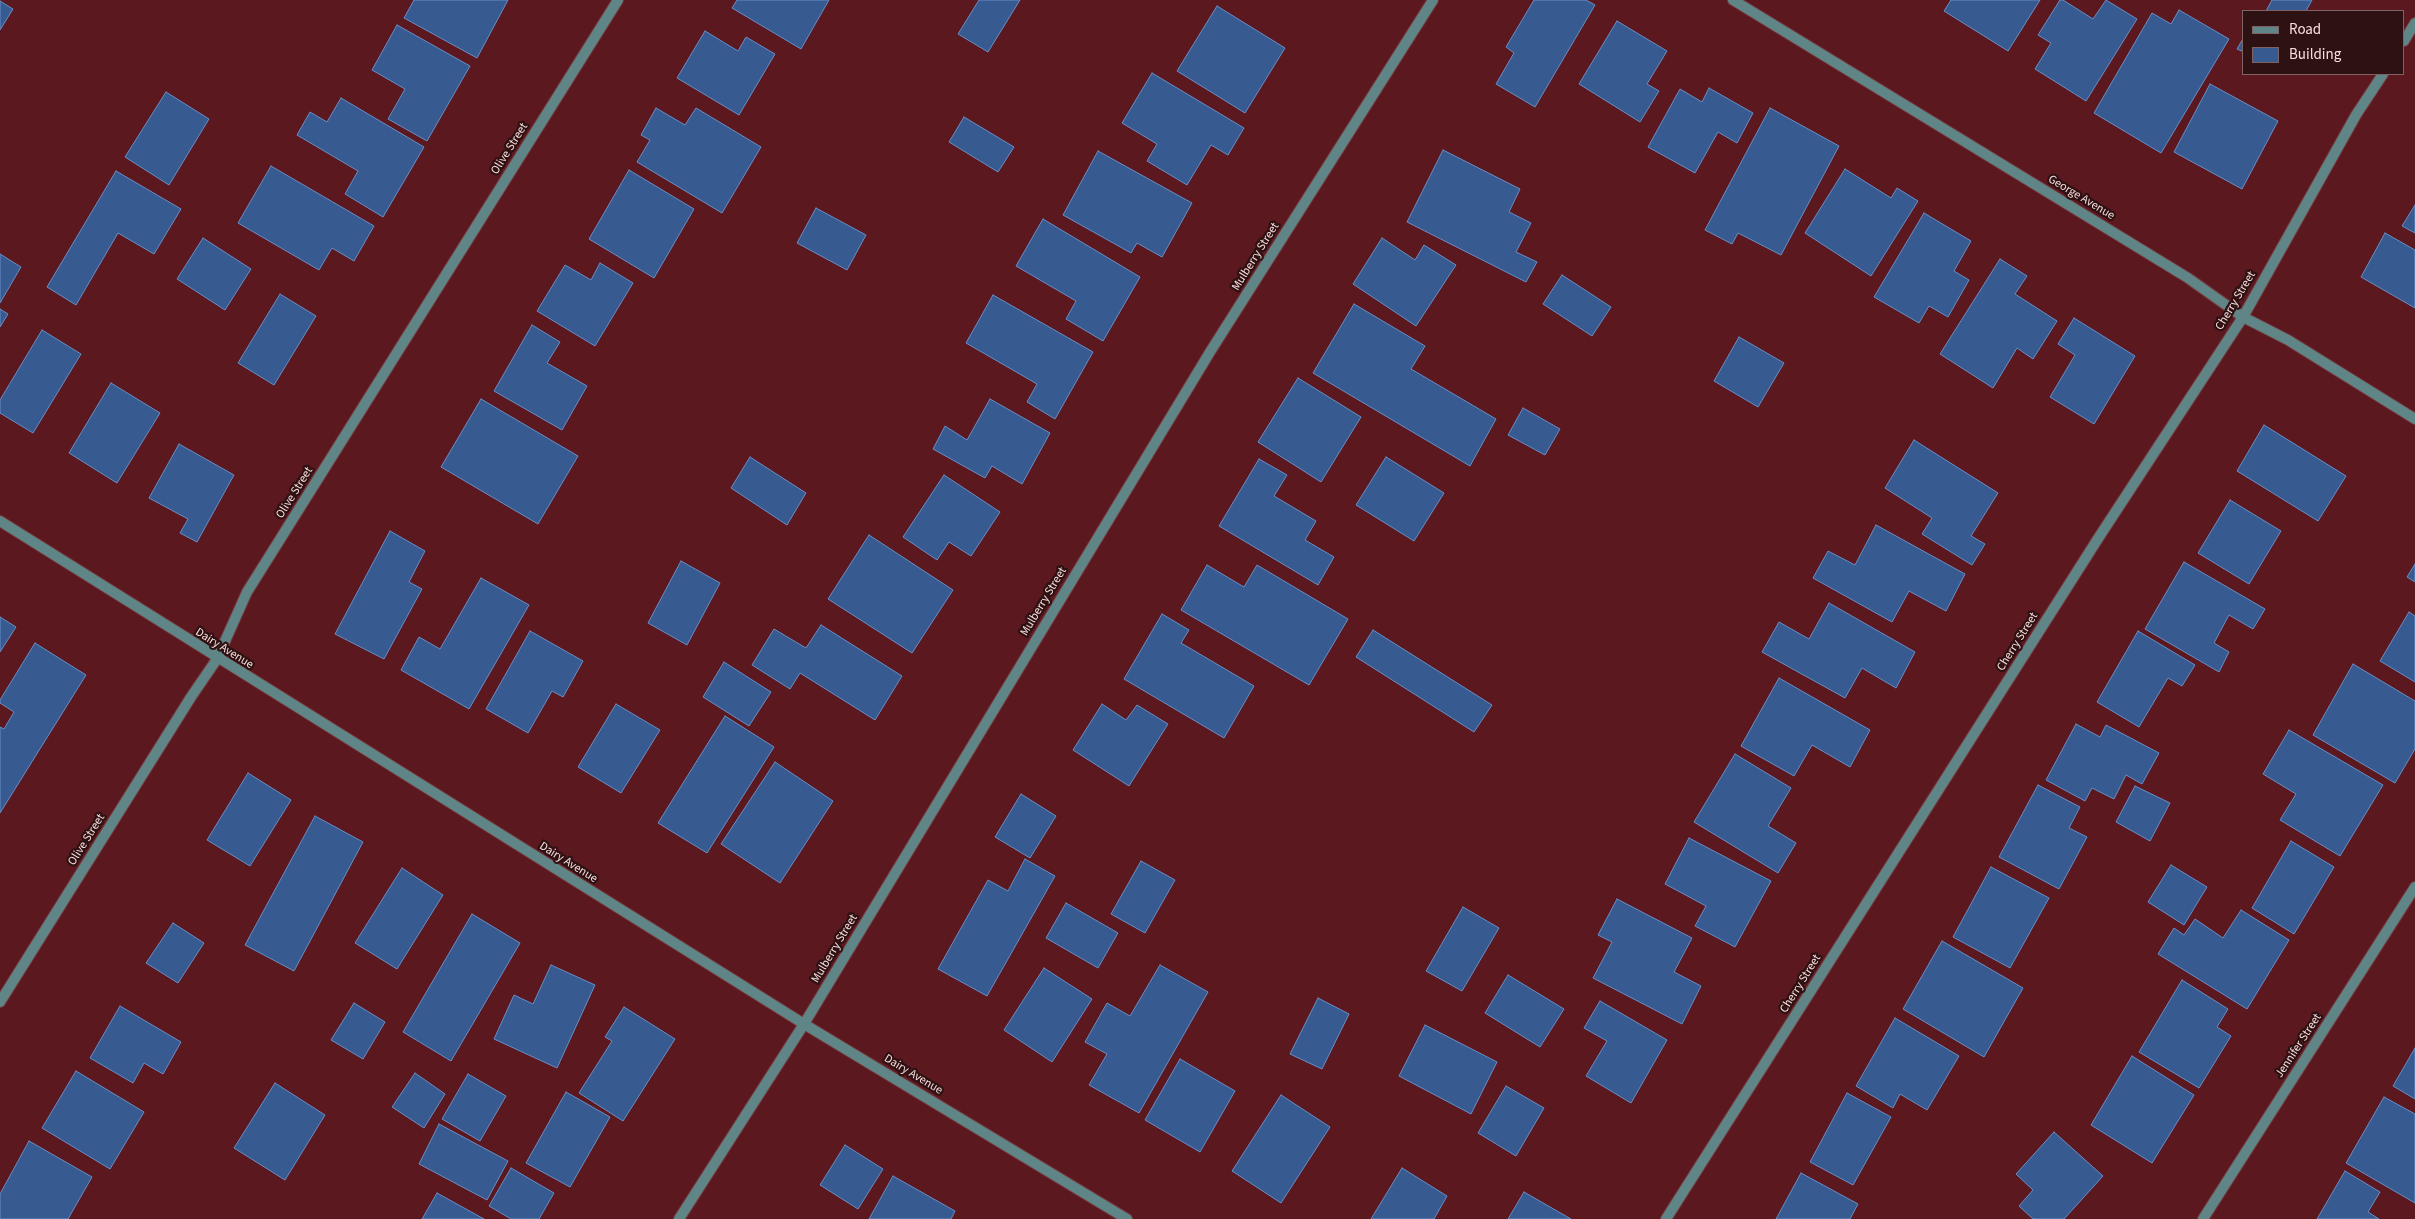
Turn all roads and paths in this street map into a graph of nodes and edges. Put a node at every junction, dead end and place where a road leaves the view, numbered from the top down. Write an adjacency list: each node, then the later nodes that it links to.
1 (618, 0): 10 (street, Olive Street)
2 (1433, 0): 13 (street, Mulberry Street)
3 (1733, 0): 7 (street, George Avenue)
4 (2415, 23): 5 (street)
5 (2405, 39)
6 (2382, 75): 7 (street, Cherry Street)
7 (2243, 317): 8 (street, George Avenue); 16 (street, Cherry Street)
8 (2415, 418)
9 (0, 522): 10 (street, Dairy Avenue)
10 (217, 659): 12 (street, Olive Street); 13 (street, Dairy Avenue)
11 (2415, 887): 17 (street, Jennifer Street)
12 (0, 1002)
13 (804, 1024): 14 (street, Mulberry Street); 15 (street, Dairy Avenue)
14 (679, 1219)
15 (1126, 1219)
16 (1666, 1219)
17 (2203, 1219)

